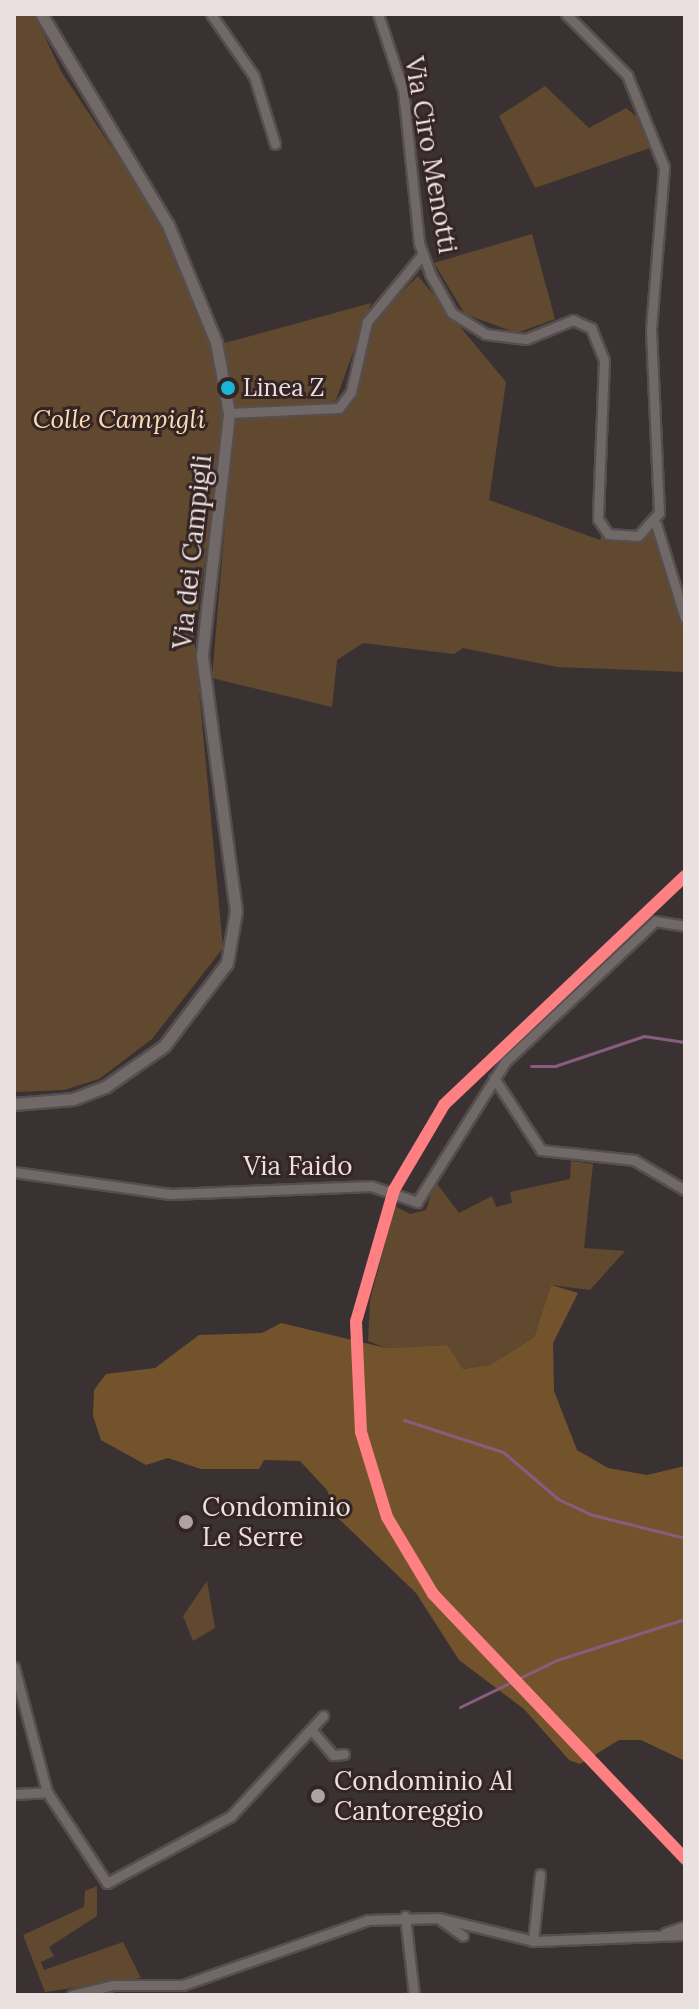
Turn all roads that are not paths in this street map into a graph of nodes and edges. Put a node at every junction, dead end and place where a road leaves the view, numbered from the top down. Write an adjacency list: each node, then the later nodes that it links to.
1 (41, 14): 7 (street, Via dei Campigli)
2 (211, 14): 5 (street)
3 (378, 14): 6 (street, Via Ciro Menotti)
4 (566, 14): 8 (street)
5 (275, 144)
6 (422, 255): 7 (street); 8 (street, Via Ciro Menotti)
7 (229, 413): 12 (street, Via dei Campigli)
8 (656, 524): 9 (street)
9 (685, 618)
10 (685, 926): 11 (street, Via Faido)
11 (494, 1078): 13 (street, Via Faido); 14 (street)
12 (14, 1104)
13 (14, 1172)
14 (685, 1190)
15 (14, 1667): 19 (street)
16 (323, 1716): 17 (street)
17 (314, 1733): 18 (street); 19 (street)
18 (344, 1754)
19 (47, 1792): 20 (street)
20 (14, 1794)
21 (540, 1874): 28 (street)
22 (405, 1916): 23 (street); 29 (street); 30 (street)
23 (439, 1918): 26 (street); 28 (street)
24 (685, 1926): 27 (street)
25 (685, 1935): 27 (street)
26 (463, 1936)
27 (654, 1937): 28 (street)
28 (533, 1941)
29 (72, 1995)
30 (414, 1995)

